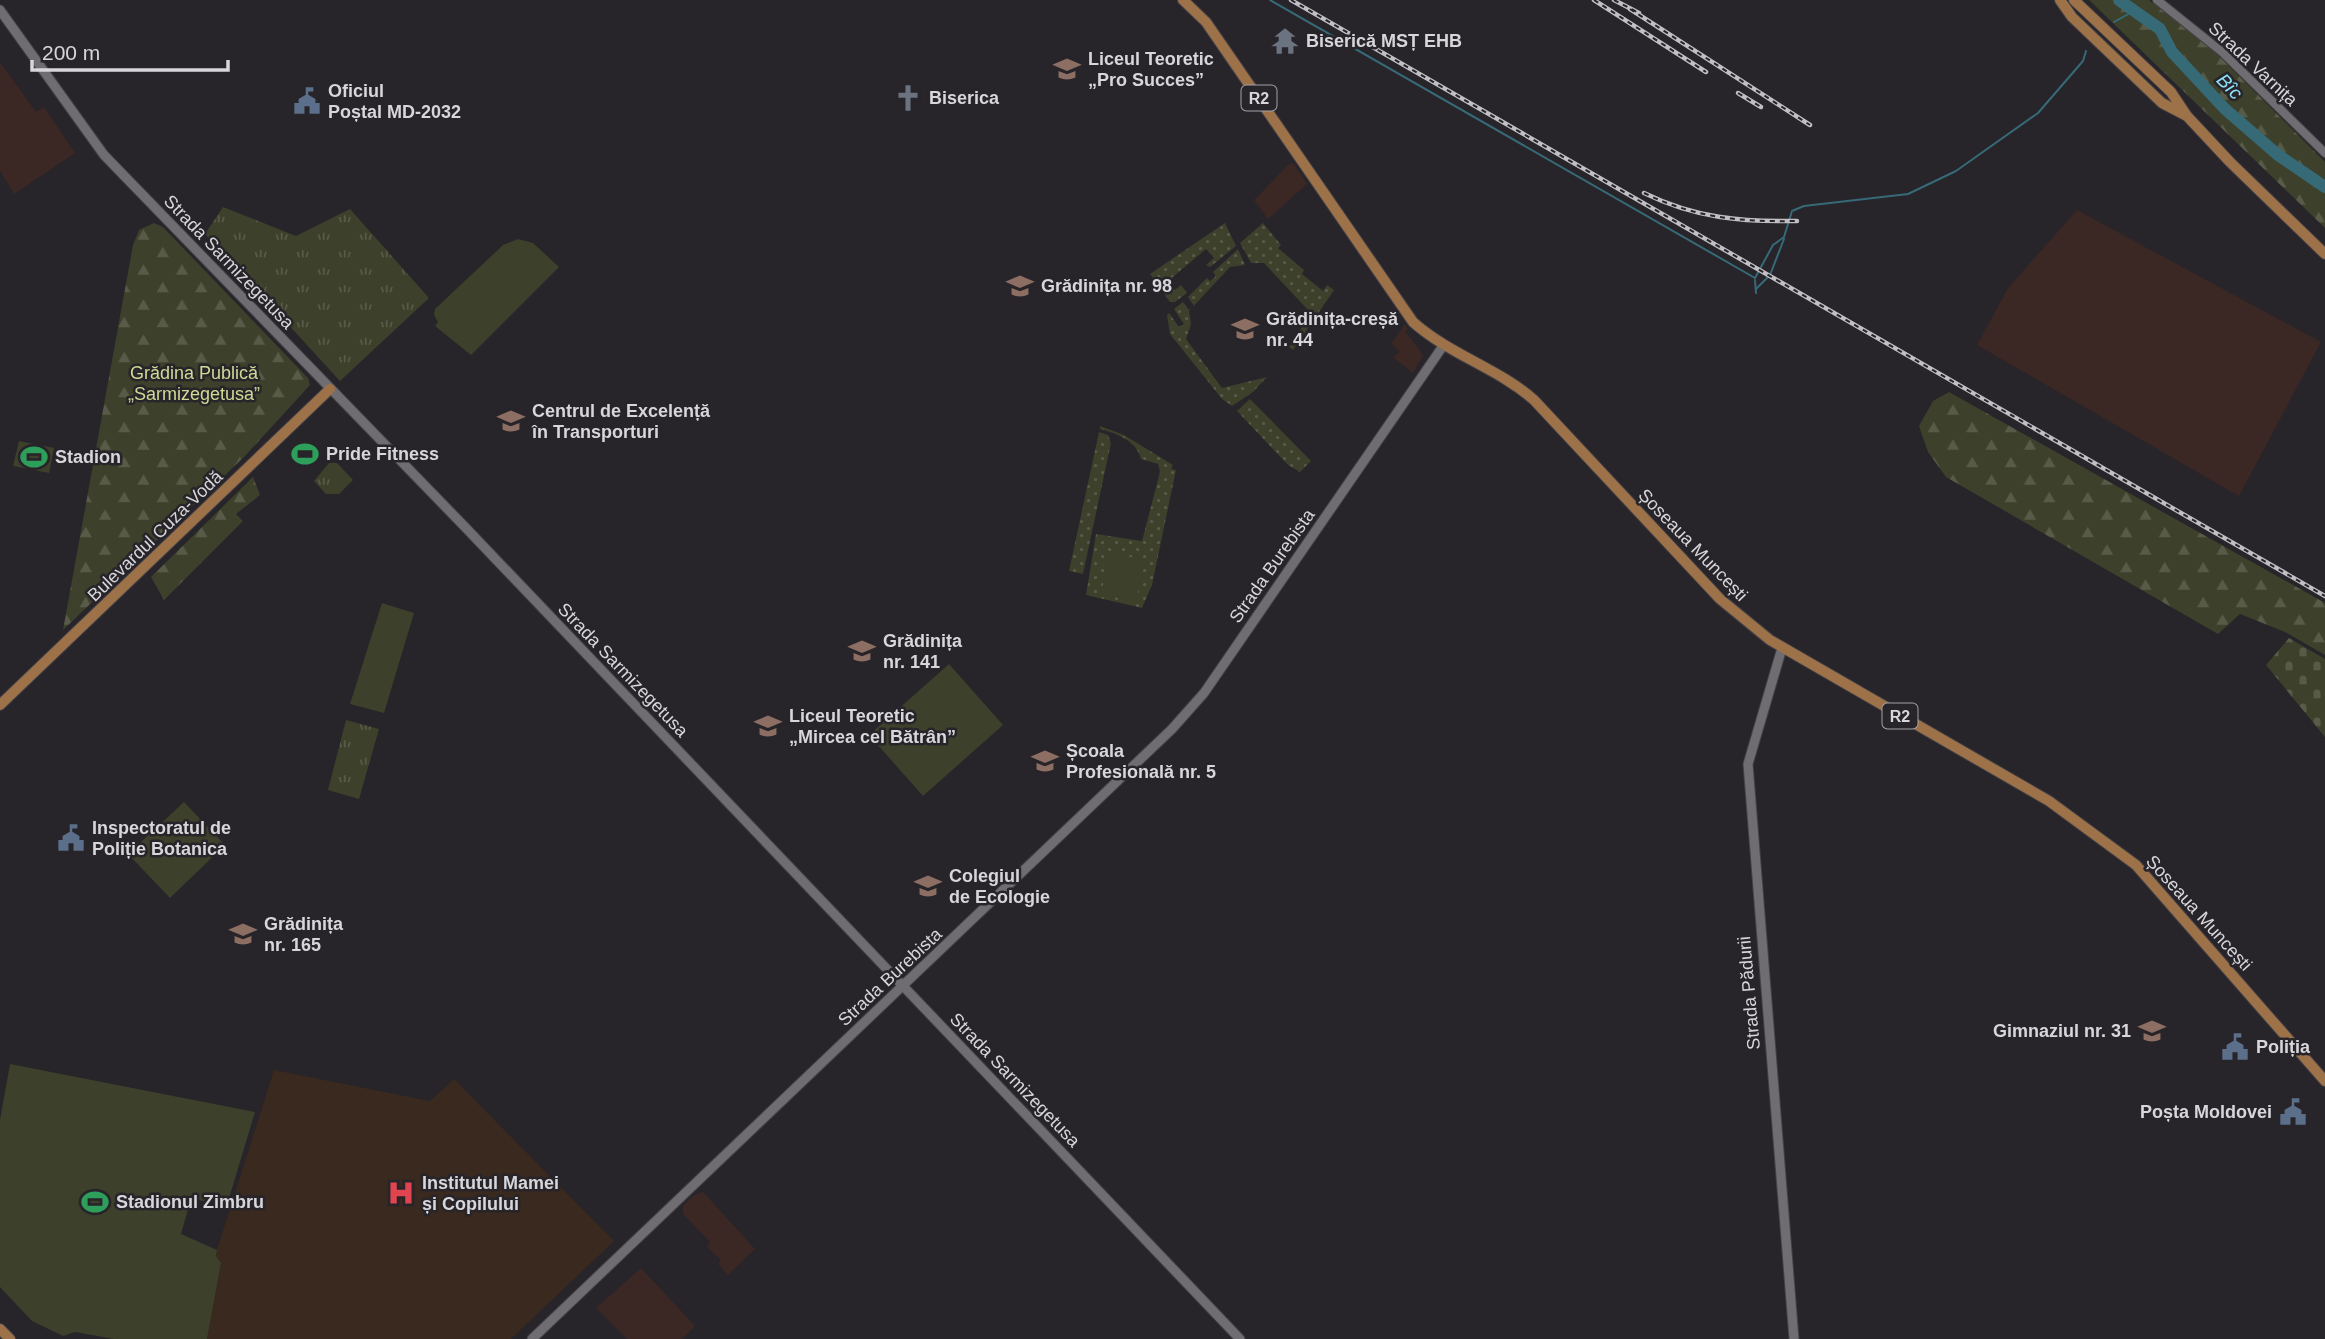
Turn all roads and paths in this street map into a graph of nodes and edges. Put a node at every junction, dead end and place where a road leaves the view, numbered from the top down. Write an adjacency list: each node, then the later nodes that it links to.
1 (1183, 0): 13 (main road, Șoseaua Muncești / R2)
2 (2060, 0): 7 (main road)
3 (2074, 0): 5 (main road)
4 (2157, 0): 11 (street, Strada Varnița)
5 (2083, 6): 7 (main road); 8 (main road)
6 (0, 10): 14 (main road, Strada Sarmizegetusa)
7 (2072, 17): 9 (main road)
8 (2152, 74): 9 (main road); 10 (main road)
9 (2141, 83): 10 (main road)
10 (2187, 116): 12 (main road)
11 (2325, 153)
12 (2325, 254)
13 (1443, 346): 15 (main road, Șoseaua Muncești / R2); 17 (main road, Strada Burebista)
14 (330, 389): 16 (main road, Bulevardul Cuza-Vodă); 17 (main road, Strada Sarmizegetusa)
15 (1782, 648): 18 (main road, Șoseaua Muncești / R2); 23 (main road, Strada Pădurii)
16 (0, 705)
17 (901, 987): 21 (main road, Strada Burebista); 22 (main road, Strada Sarmizegetusa)
18 (2325, 1082)
19 (0, 1329): 20 (main road)
20 (9, 1339)
21 (531, 1339)
22 (1240, 1339)
23 (1794, 1339)

